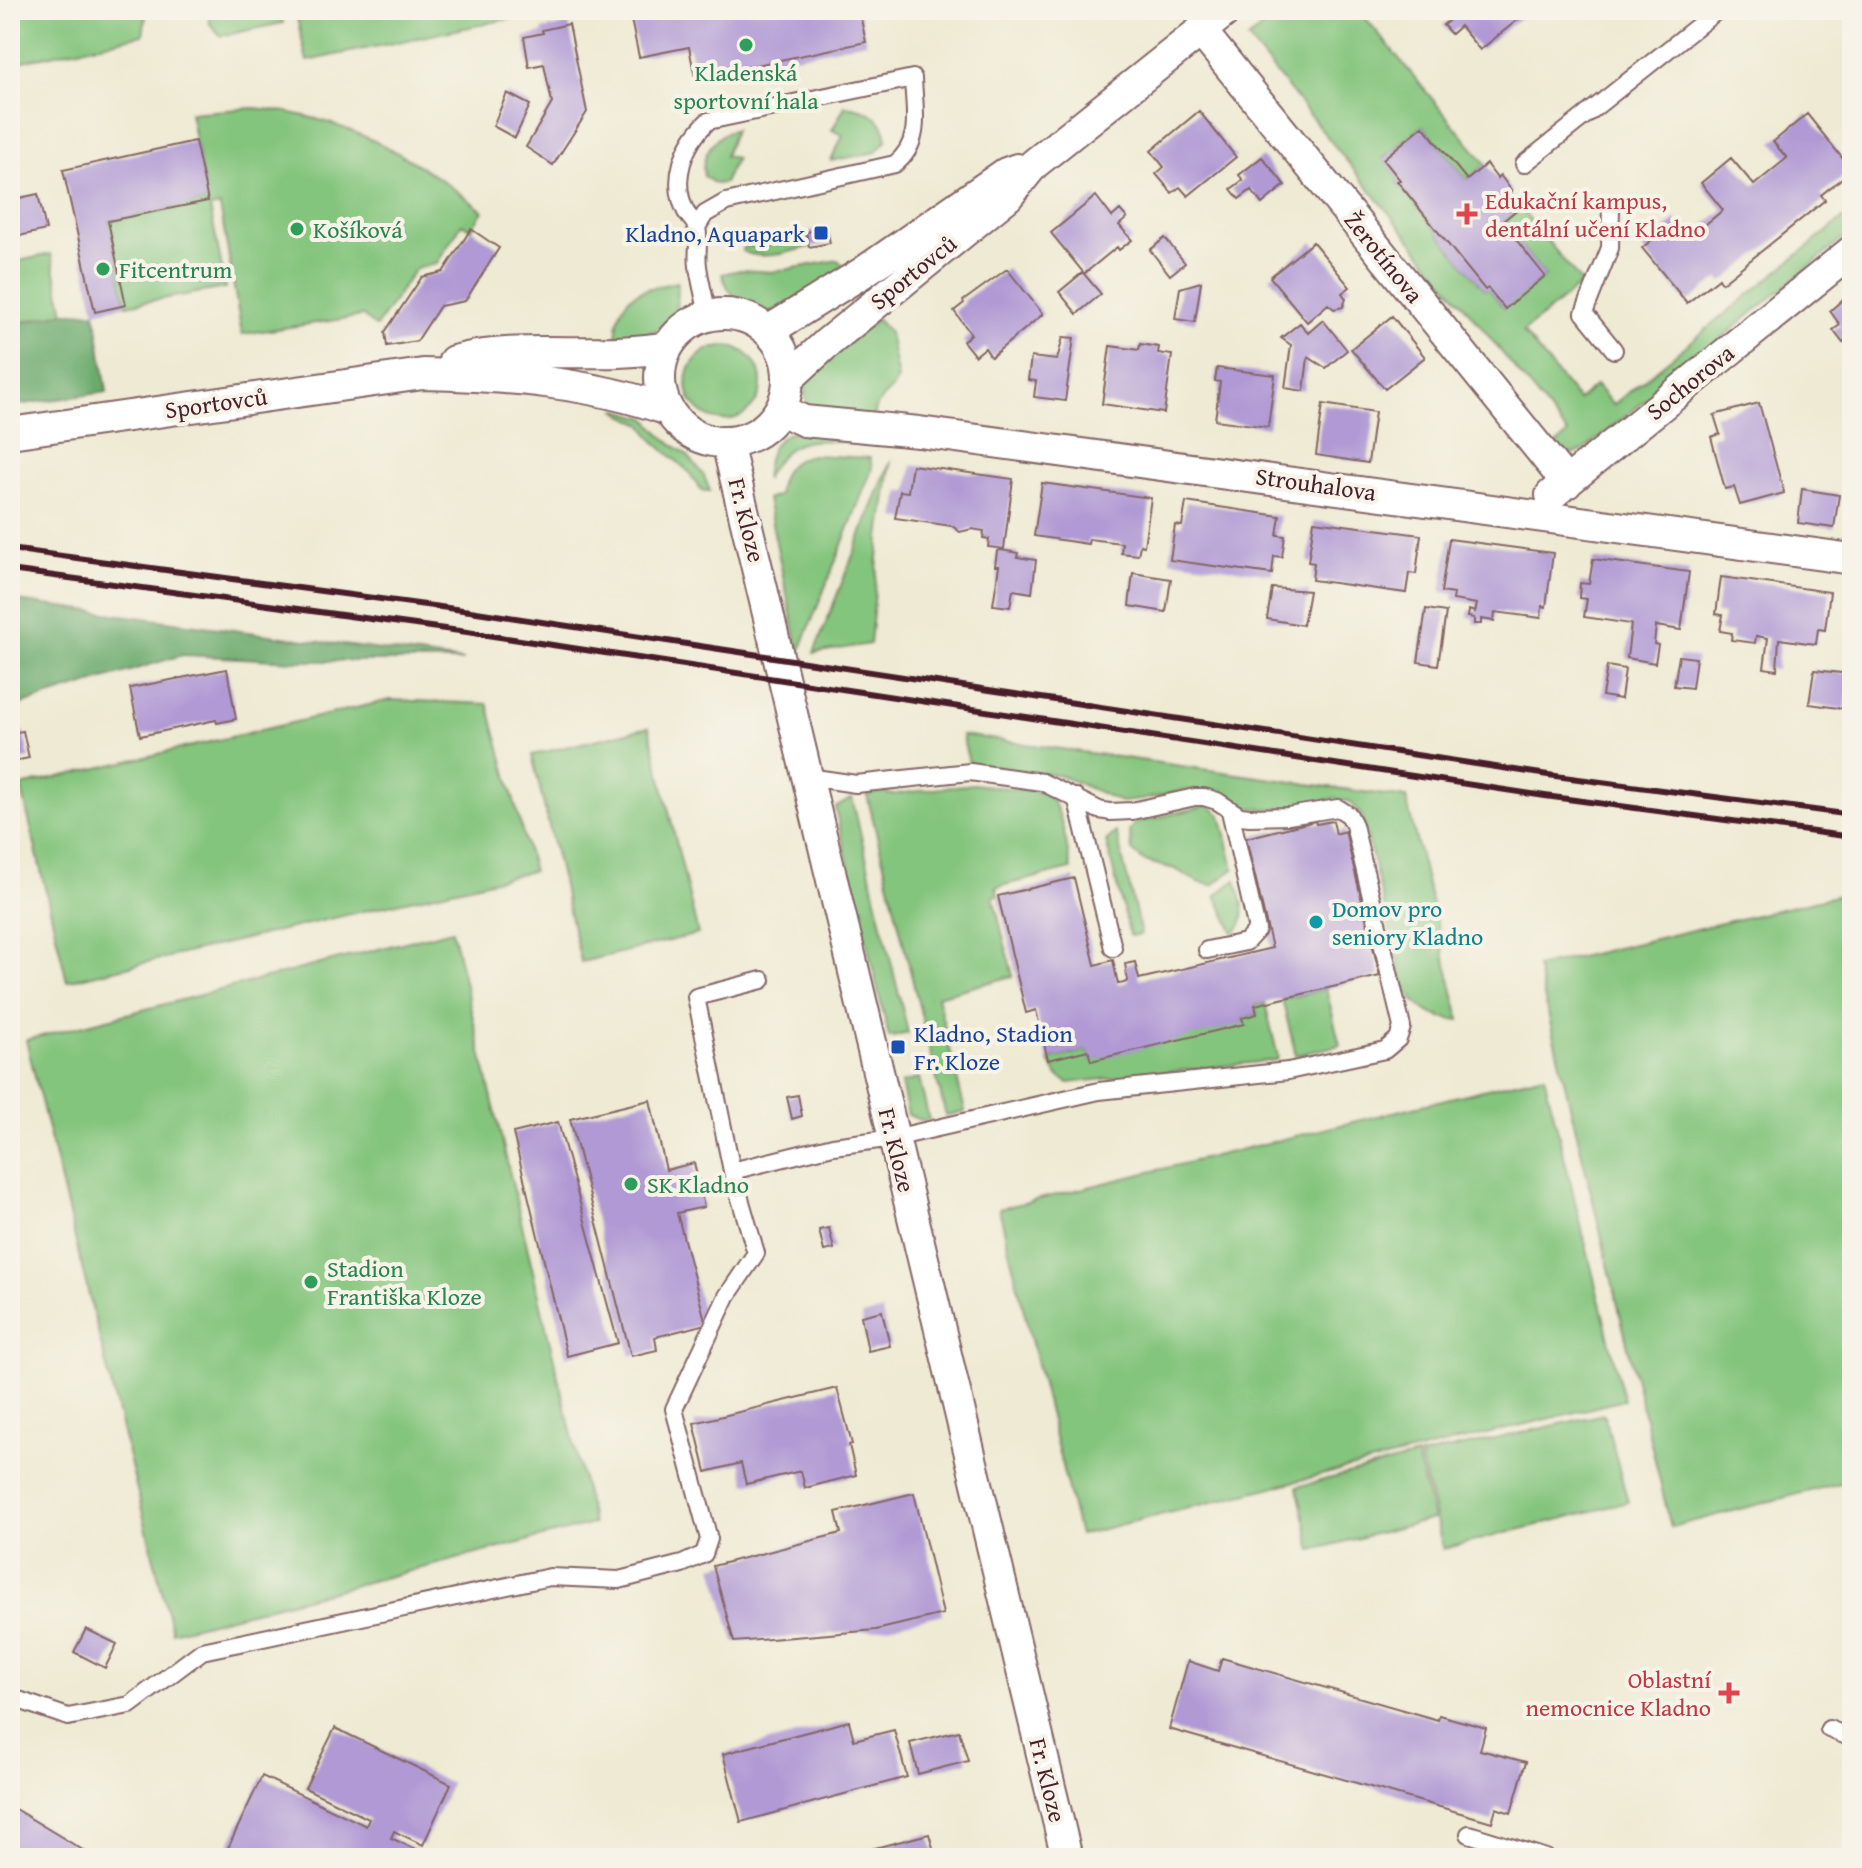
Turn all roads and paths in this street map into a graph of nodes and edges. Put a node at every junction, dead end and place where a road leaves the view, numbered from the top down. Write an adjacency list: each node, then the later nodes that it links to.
1 (1227, 10): 3 (street, Sportovců)
2 (1718, 10): 5 (lane)
3 (1201, 31): 4 (street, Sportovců); 19 (street, Žerotínova)
4 (1034, 164): 10 (street, Sportovců); 14 (street, Sportovců)
5 (1524, 164)
6 (1611, 207): 12 (lane)
7 (697, 227): 7 (lane); 9 (lane)
8 (1852, 251): 19 (street, Sochorova)
9 (708, 315): 10 (street); 11 (street)
10 (768, 331): 14 (street)
11 (667, 347): 13 (street, Sportovců); 15 (street)
12 (1614, 350)
13 (423, 374): 15 (street, Sportovců); 17 (street, Sportovců)
14 (789, 378): 16 (street)
15 (668, 410): 18 (street, Sportovců)
16 (781, 410): 18 (street); 20 (street, Strouhalova)
17 (10, 433)
18 (727, 443): 22 (street, Fr. Kloze)
19 (1567, 483): 20 (street, Sochorova)
20 (1527, 512): 21 (street, Strouhalova)
21 (1852, 559)
22 (808, 777): 23 (lane); 28 (street, Fr. Kloze)
23 (1076, 797): 24 (lane); 25 (lane)
24 (1230, 811): 26 (lane); 28 (lane)
25 (1113, 948)
26 (1207, 950)
27 (762, 980): 29 (lane)
28 (894, 1138): 29 (lane); 34 (street, Fr. Kloze)
29 (732, 1171): 30 (lane)
30 (10, 1697)
31 (1829, 1729): 32 (lane)
32 (1852, 1738)
33 (1469, 1834): 35 (lane)
34 (1067, 1858)
35 (1546, 1858)

